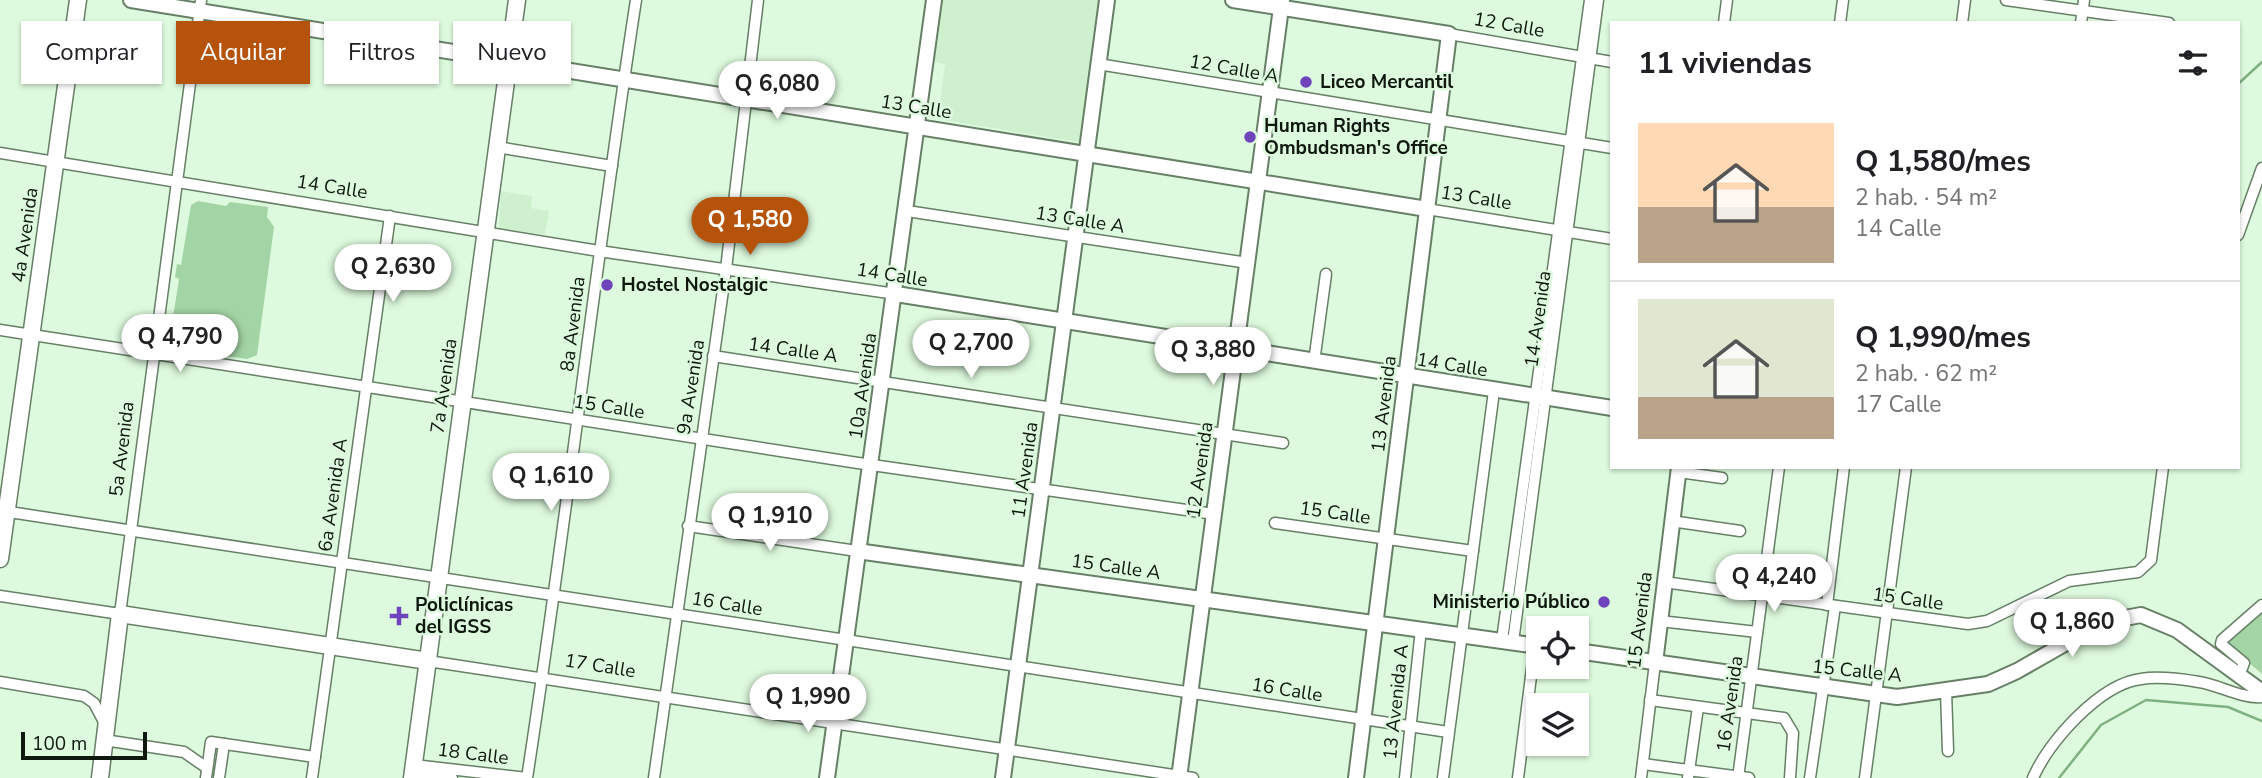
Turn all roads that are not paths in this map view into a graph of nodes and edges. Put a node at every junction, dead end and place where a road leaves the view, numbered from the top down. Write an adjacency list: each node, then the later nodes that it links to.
1 (78, 0): 42 (main road, 4a Avenida)
2 (131, 0): 17 (street, 13 Calle)
3 (517, 0): 19 (main road, 7a Avenida)
4 (636, 0): 31 (street, 8a Avenida)
5 (758, 0): 34 (street, 9a Avenida)
6 (934, 0): 36 (street, 10a Avenida)
7 (1107, 0): 29 (street, 11 Avenida)
8 (1233, 0): 16 (street, 12 Calle)
9 (1590, 0): 27 (street, 14 Avenida)
10 (1598, 0): 27 (street, 14 Avenida)
11 (1727, 0): 20 (street)
12 (1843, 0): 21 (street)
13 (1965, 0): 22 (street)
14 (2006, 0): 18 (street)
15 (2084, 0): 18 (street)
16 (1281, 4): 25 (street, 12 Calle); 33 (street, 12 Avenida)
17 (200, 5): 26 (street, 13 Calle); 46 (street, 5a Avenida)
18 (2083, 12): 23 (street); 24 (street)
19 (514, 21)
20 (1724, 21)
21 (1840, 21)
22 (1962, 21)
23 (2081, 21)
24 (2153, 21)
25 (1449, 34): 27 (street, 12 Calle); 35 (street, 13 Avenida)
26 (453, 50)
27 (1586, 58): 28 (street, 12 Calle); 37 (street, 14 Avenida)
28 (1610, 62)
29 (1098, 64): 33 (street, 12 Calle A); 41 (street, 11 Avenida)
30 (571, 70): 31 (street, 13 Calle)
31 (624, 79): 34 (street, 13 Calle); 43 (street, 8a Avenida)
32 (506, 84): 38 (main road, 7a Avenida)
33 (1270, 93): 35 (street, 12 Calle A); 45 (street, 12 Avenida)
34 (745, 99): 36 (street, 13 Calle); 57 (street, 9a Avenida)
35 (1438, 121): 37 (street, 12 Calle A); 47 (street, 13 Avenida)
36 (918, 126): 41 (street, 13 Calle); 48 (street, 10a Avenida)
37 (1575, 143): 39 (street, 12 Calle A); 51 (street, 14 Avenida)
38 (498, 147): 43 (street); 52 (main road, 7a Avenida)
39 (1610, 148)
40 (0, 153): 42 (street, 14 Calle)
41 (1086, 154): 45 (street, 13 Calle); 53 (street, 11 Avenida)
42 (57, 162): 46 (street, 14 Calle); 62 (main road, 4a Avenida)
43 (612, 166): 55 (street, 8a Avenida)
44 (2262, 168): 50 (street)
45 (1258, 180): 47 (street, 13 Calle); 56 (street, 12 Avenida)
46 (178, 182): 49 (street, 14 Calle); 64 (street, 5a Avenida)
47 (1427, 209): 51 (street, 13 Calle); 67 (street, 13 Avenida)
48 (907, 211): 53 (street, 13 Calle A); 59 (street, 10a Avenida)
49 (390, 216): 52 (street, 14 Calle); 69 (street, 6a Avenida A)
50 (2240, 229)
51 (1563, 231): 54 (street, 13 Calle); 71 (street, 14 Avenida)
52 (486, 232): 55 (street, 14 Calle); 72 (main road, 7a Avenida)
53 (1075, 238): 56 (street, 13 Calle A); 60 (street, 11 Avenida)
54 (1610, 239)
55 (600, 251): 57 (street, 14 Calle); 75 (street, 8a Avenida)
56 (1248, 263): 63 (street, 12 Avenida)
57 (726, 269): 59 (street, 14 Calle); 65 (street, 9a Avenida)
58 (1326, 274): 66 (street)
59 (896, 294): 60 (street, 14 Calle); 68 (street, 10a Avenida)
60 (1064, 323): 63 (street, 14 Calle); 74 (street, 11 Avenida)
61 (0, 330): 62 (street, 15 Calle)
62 (33, 335): 64 (street, 15 Calle); 87 (main road, 4a Avenida)
63 (1236, 350): 66 (street, 14 Calle); 76 (street, 12 Avenida)
64 (155, 354): 69 (street, 15 Calle); 92 (street, 5a Avenida)
65 (713, 356): 68 (street, 14 Calle A); 77 (street, 9a Avenida)
66 (1314, 362): 67 (street, 14 Calle)
67 (1406, 377): 70 (street, 14 Calle); 94 (street, 13 Avenida)
68 (883, 381): 74 (street, 14 Calle A); 79 (street, 10a Avenida)
69 (365, 387): 72 (street, 15 Calle); 98 (street, 6a Avenida A)
70 (1494, 391): 71 (street, 14 Calle); 96 (street)
71 (1541, 398): 73 (street, 14 Calle); 117 (street, 14 Avenida)
72 (463, 402): 75 (street, 15 Calle); 100 (main road, 7a Avenida)
73 (1610, 408)
74 (1052, 409): 76 (street, 14 Calle A); 86 (street, 11 Avenida)
75 (578, 420): 77 (street, 15 Calle); 103 (street, 8a Avenida)
76 (1224, 436): 78 (street, 14 Calle A); 88 (street, 12 Avenida)
77 (700, 439): 79 (street, 15 Calle); 91 (street, 9a Avenida)
78 (1283, 443)
79 (871, 465): 86 (street, 15 Calle); 95 (street, 10a Avenida)
80 (1679, 469): 85 (street); 89 (street, 15 Avenida)
81 (1780, 469): 104 (street, 16 Avenida)
82 (1844, 469): 107 (street)
83 (1906, 469): 110 (street)
84 (2163, 469): 110 (street, 15 Calle)
85 (1723, 478)
86 (1042, 489): 88 (street, 15 Calle); 99 (street, 11 Avenida)
87 (3, 511): 92 (street, 16 Calle); 97 (main road, 4a Avenida)
88 (1214, 514): 105 (street, 12 Avenida)
89 (1671, 521): 93 (street); 101 (street, 15 Avenida)
90 (1275, 523): 94 (street, 15 Calle)
91 (688, 526): 95 (street, 15 Calle A); 109 (street, 9a Avenida)
92 (133, 531): 98 (street, 16 Calle); 108 (street, 5a Avenida)
93 (1740, 531)
94 (1386, 538): 96 (street, 15 Calle); 112 (street, 13 Avenida)
95 (857, 551): 99 (street, 15 Calle A); 116 (street, 10a Avenida)
96 (1473, 551): 115 (street)
97 (0, 559)
98 (341, 563): 100 (street, 16 Calle); 119 (street, 6a Avenida A)
99 (1030, 575): 105 (street, 15 Calle A); 123 (street, 11 Avenida)
100 (439, 578): 103 (street, 16 Calle); 121 (main road, 7a Avenida)
101 (1664, 582): 104 (street, 15 Calle); 111 (street, 15 Avenida)
102 (0, 596): 108 (street, 17 Calle)
103 (556, 596): 109 (street, 16 Calle); 126 (street, 8a Avenida)
104 (1762, 597): 107 (street, 15 Calle); 114 (street, 16 Avenida)
105 (1203, 598): 112 (street, 15 Calle A); 131 (street, 12 Avenida)
106 (2262, 605): 124 (street)
107 (1831, 606): 110 (street, 15 Calle); 129 (street)
108 (120, 614): 119 (main road, 17 Calle); 142 (main road, 5a Avenida)
109 (676, 614): 116 (street, 16 Calle); 134 (street, 9a Avenida)
110 (1888, 614): 133 (street)
111 (1660, 621): 114 (street); 122 (street, 15 Avenida)
112 (1376, 623): 113 (street, 15 Calle A); 138 (street, 13 Avenida)
113 (1421, 629): 115 (street, 15 Calle A); 140 (street, 13 Avenida A)
114 (1757, 632): 125 (street, 16 Avenida)
115 (1462, 635): 117 (street, 15 Calle A); 141 (street)
116 (845, 640): 123 (street, 16 Calle); 139 (street, 10a Avenida)
117 (1508, 641): 118 (street, 15 Calle A)
118 (1526, 644)
119 (330, 646): 121 (main road, 17 Calle); 146 (street, 6a Avenida A)
120 (1589, 654): 122 (street, 15 Calle A)
121 (428, 661): 126 (street, 17 Calle); 148 (main road, 7a Avenida)
122 (1655, 663): 125 (street, 15 Calle A); 135 (street, 15 Avenida)
123 (1018, 667): 131 (street, 16 Calle); 144 (street, 11 Avenida)
124 (2239, 676): 130 (street, 15 Calle A); 132 (street, 15 Calle A)
125 (1751, 677): 129 (street, 15 Calle A); 137 (street, 16 Avenida)
126 (542, 678): 134 (street, 17 Calle); 158 (street, 8a Avenida)
127 (1532, 679): 165 (street)
128 (0, 682): 142 (street)
129 (1823, 688): 133 (street, 15 Calle A); 168 (street)
130 (1946, 691): 133 (street, 15 Calle A); 145 (street)
131 (1191, 693): 138 (street, 16 Calle); 151 (street, 12 Avenida)
132 (2262, 694): 170 (street)
133 (1876, 695): 169 (street)
134 (666, 697): 139 (street, 17 Calle); 159 (street, 9a Avenida)
135 (1650, 700): 136 (street); 147 (street, 15 Avenida)
136 (1698, 707): 137 (street); 150 (street)
137 (1746, 713): 152 (street, 16 Avenida); 167 (street)
138 (1363, 719): 140 (street, 16 Calle); 162 (street, 13 Avenida)
139 (835, 722): 144 (street, 17 Calle); 160 (street, 10a Avenida)
140 (1410, 727): 141 (street, 16 Calle); 163 (street, 13 Avenida A)
141 (1448, 732): 164 (street)
142 (104, 737): 149 (street); 153 (main road); 154 (main road, 5a Avenida)
143 (223, 744): 146 (street); 149 (street); 155 (street)
144 (1007, 748): 151 (street, 17 Calle); 161 (street, 11 Avenida)
145 (1948, 751)
146 (315, 757): 156 (street, 6a Avenida A)
147 (1643, 764): 150 (street); 166 (street, 15 Avenida)
148 (413, 772): 157 (street, 18 Calle); 158 (street, 18 Calle)
149 (207, 773)
150 (1689, 774): 152 (street)
151 (1184, 777)
152 (1741, 777)
153 (90, 778)
154 (100, 778)
155 (219, 778)
156 (312, 778)
157 (452, 778)
158 (527, 778)
159 (654, 778)
160 (827, 778)
161 (1003, 778)
162 (1356, 778)
163 (1405, 778)
164 (1443, 778)
165 (1518, 778)
166 (1641, 778)
167 (1790, 778)
168 (1810, 778)
169 (1865, 778)
170 (2033, 778)

